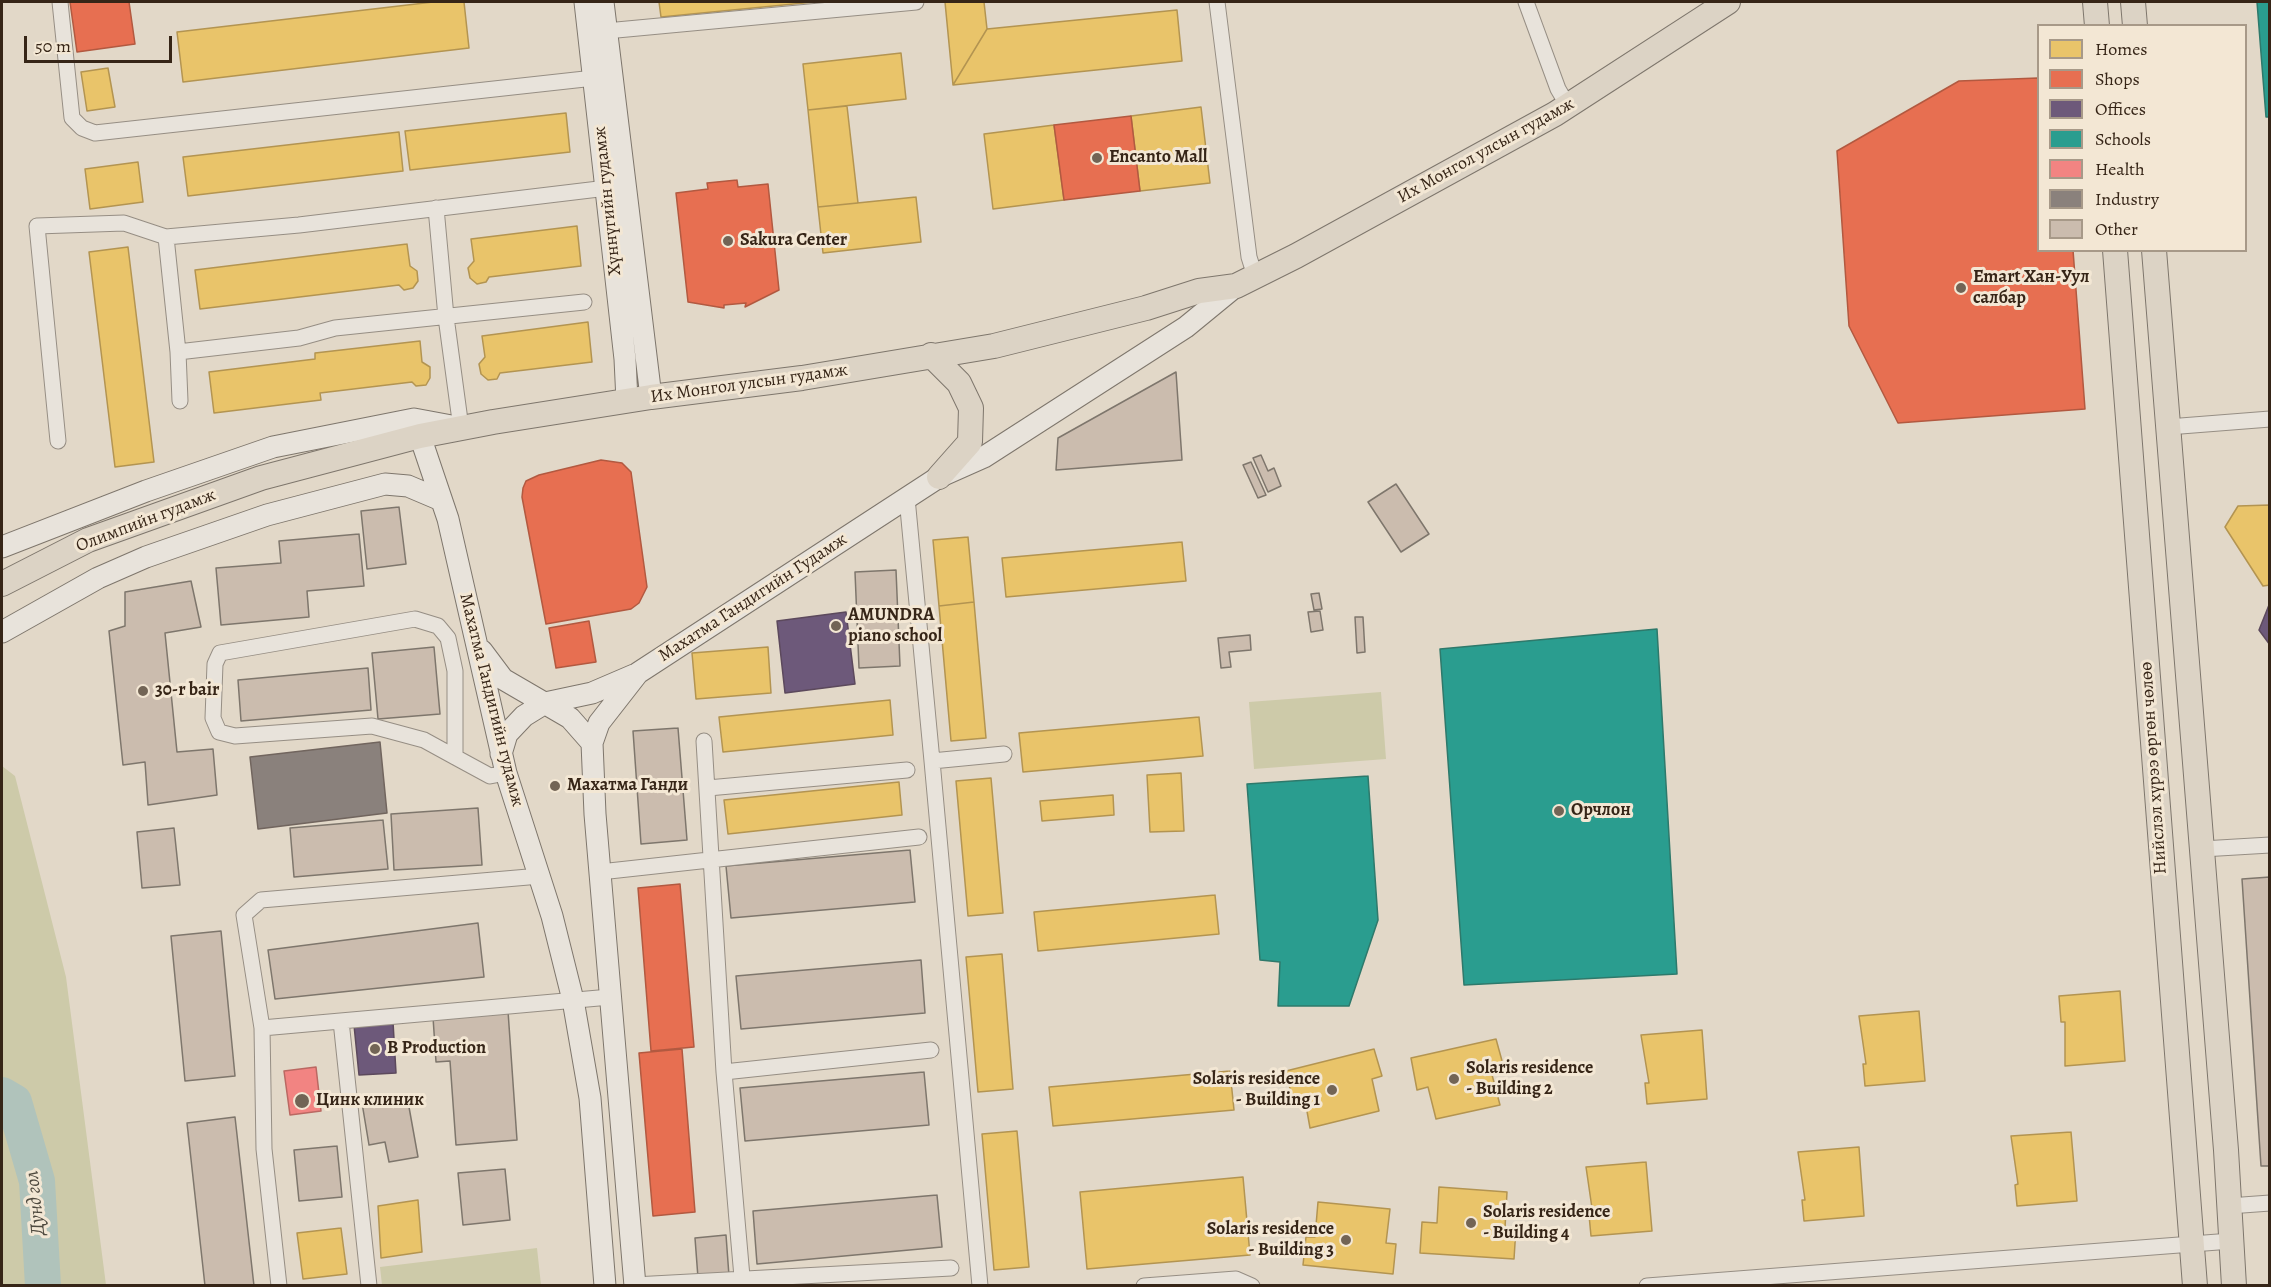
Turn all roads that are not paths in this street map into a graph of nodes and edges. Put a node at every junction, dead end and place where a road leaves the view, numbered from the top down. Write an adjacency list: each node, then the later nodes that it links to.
1 (60, 2): 13 (street)
2 (585, 2): 13 (main road, Хүннүгийн гудамж)
3 (603, 2): 12 (main road, Хүннүгийн гудамж)
4 (916, 2): 12 (street)
5 (1217, 2): 20 (street)
6 (1526, 2): 14 (street)
7 (1728, 2): 14 (main road, Их Монгол улсын гудамж)
8 (2095, 2): 10 (main road)
9 (2133, 2): 11 (main road)
10 (2097, 24)
11 (2135, 24)
12 (606, 31): 25 (main road, Хүннүгийн гудамж)
13 (594, 78): 15 (main road, Хүннүгийн гудамж)
14 (1568, 106): 20 (main road, Их Монгол улсын гудамж)
15 (607, 188): 16 (street); 27 (main road, Хүннүгийн гудамж)
16 (436, 208): 17 (street); 22 (street)
17 (166, 237): 23 (street); 32 (street)
18 (2115, 252): 65 (main road, Нийслэл хүрээ өргөн чөлөө)
19 (2154, 252): 29 (main road)
20 (1246, 281): 24 (main road, Их Монгол улсын гудамж); 33 (main road, Их Монгол улсын гудамж)
21 (584, 302): 22 (street)
22 (446, 317): 23 (street); 30 (street)
23 (178, 352): 26 (street)
24 (931, 354): 25 (main road, Их Монгол улсын гудамж); 33 (main road)
25 (651, 397): 27 (main road, Их Монгол улсын гудамж)
26 (180, 401)
27 (627, 401): 30 (main road, Их Монгол улсын гудамж)
28 (2270, 419): 29 (street)
29 (2168, 427): 53 (main road)
30 (461, 428): 31 (main road, Их Монгол улсын гудамж); 37 (main road)
31 (420, 436): 34 (main road, Их Монгол улсын гудамж); 36 (main road, Махатма Гандигийн гудамж)
32 (58, 441)
33 (939, 477): 35 (main road, Махатма Гандигийн Гудамж)
34 (261, 478): 38 (main road, Олимпийн гудамж)
35 (907, 498): 41 (main road, Махатма Гандигийн Гудамж); 47 (street)
36 (441, 500): 39 (main road); 40 (main road, Махатма Гандигийн гудамж)
37 (7, 544)
38 (2, 585)
39 (2, 632)
40 (478, 646): 42 (main road); 48 (main road, Махатма Гандигийн гудамж)
41 (638, 674): 42 (main road); 44 (main road, Махатма Гандигийн Гудамж)
42 (545, 703): 44 (main road); 48 (main road)
43 (704, 741): 50 (street)
44 (592, 743): 55 (main road)
45 (1004, 754): 47 (street)
46 (455, 757): 46 (street); 48 (street)
47 (932, 761): 74 (street)
48 (504, 763): 56 (main road, Махатма Гандигийн гудамж)
49 (907, 770): 50 (street)
50 (708, 788): 54 (street)
51 (919, 837): 54 (street)
52 (2270, 845): 53 (street)
53 (2202, 849): 64 (main road)
54 (713, 861): 55 (street); 62 (street)
55 (600, 872): 57 (main road)
56 (540, 876): 58 (main road, Махатма Гандигийн гудамж); 60 (street)
57 (610, 997): 58 (street); 70 (main road)
58 (573, 1000): 59 (street); 73 (main road, Махатма Гандигийн гудамж)
59 (341, 1021): 60 (street); 72 (street)
60 (262, 1028): 71 (street)
61 (931, 1050): 62 (street)
62 (724, 1072): 69 (street)
63 (2270, 1203): 64 (street)
64 (2229, 1206): 65 (main road); 66 (main road)
65 (2190, 1208): 67 (main road, Нийслэл хүрээ өргөн чөлөө)
66 (2231, 1241): 67 (street); 79 (main road)
67 (2192, 1244): 77 (street); 78 (main road, Нийслэл хүрээ өргөн чөлөө)
68 (951, 1268): 69 (street)
69 (742, 1277): 70 (street)
70 (634, 1285)
71 (279, 1286)
72 (369, 1286)
73 (605, 1286)
74 (980, 1286)
75 (1144, 1286): 76 (street)
76 (1252, 1286)
77 (1647, 1286)
78 (2195, 1286)
79 (2234, 1286)

